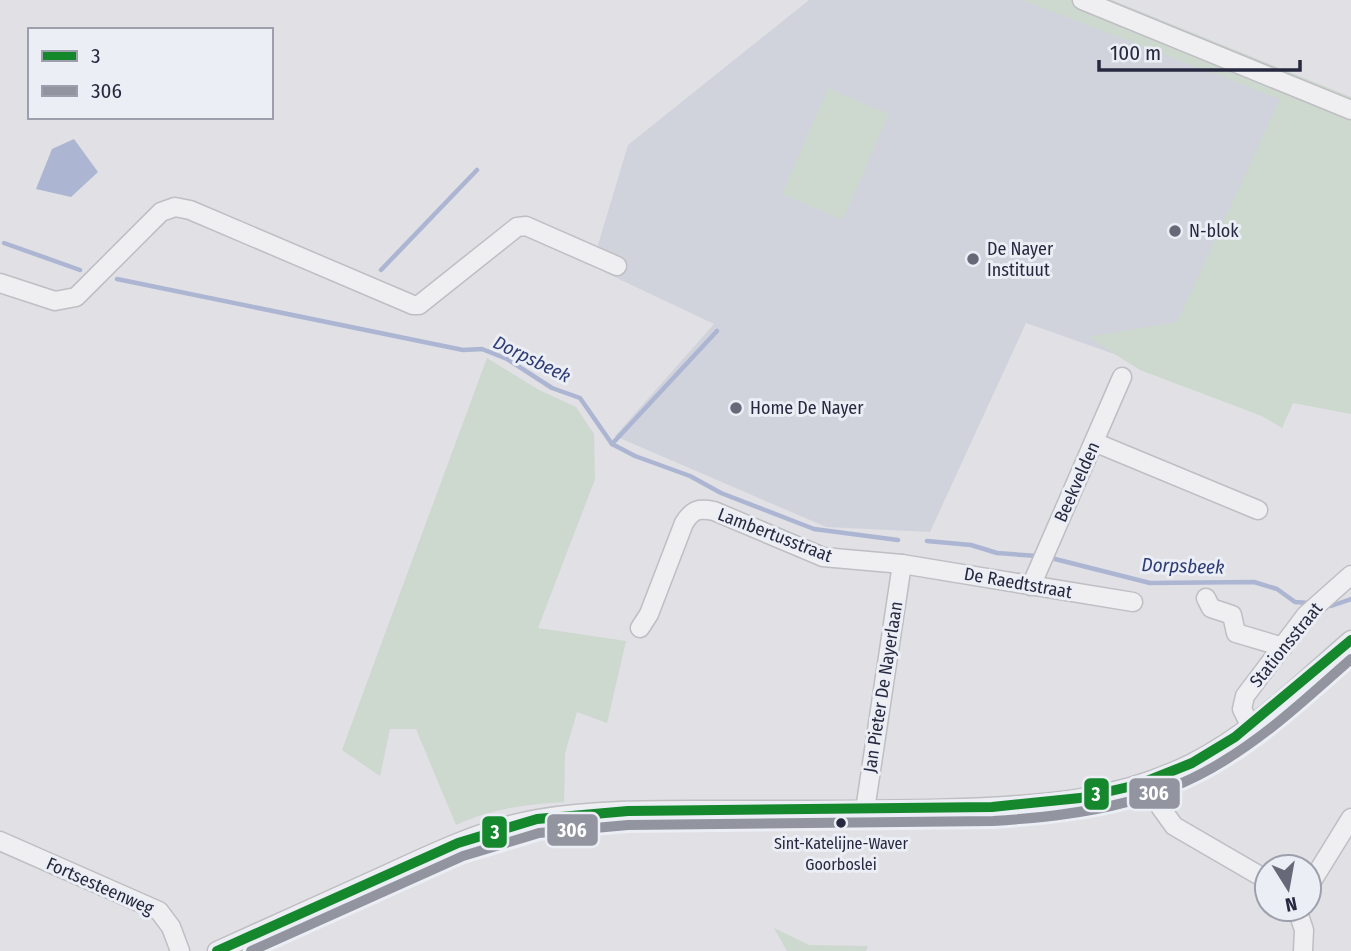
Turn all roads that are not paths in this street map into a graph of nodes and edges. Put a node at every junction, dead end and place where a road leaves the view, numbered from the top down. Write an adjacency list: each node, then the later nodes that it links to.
1 (1082, 0): 2 (street)
2 (1351, 110)
3 (617, 267): 4 (street)
4 (0, 283)
5 (1122, 377): 6 (street, Beekvelden)
6 (1094, 442): 7 (street); 10 (street, Beekvelden)
7 (1258, 510)
8 (902, 564): 10 (street, De Raedtstraat); 13 (street, Lambertusstraat); 18 (street, Jan Pieter De Nayerlaan)
9 (1351, 575): 15 (street, Stationsstraat)
10 (1031, 586): 12 (street, De Raedtstraat)
11 (1206, 598): 15 (street)
12 (1133, 602)
13 (639, 628)
14 (1351, 640): 16 (street, Stationsstraat)
15 (1283, 647): 16 (street, Stationsstraat)
16 (1250, 725): 17 (street, Stationsstraat)
17 (1150, 782): 18 (street, Stationsstraat); 22 (street)
18 (864, 810): 25 (street, Stationsstraat)
19 (1351, 818): 21 (street)
20 (0, 841): 24 (street, Fortsesteenweg)
21 (1323, 863)
22 (1253, 872)
23 (1302, 923): 26 (street)
24 (180, 951)
25 (217, 951)
26 (1303, 951)

